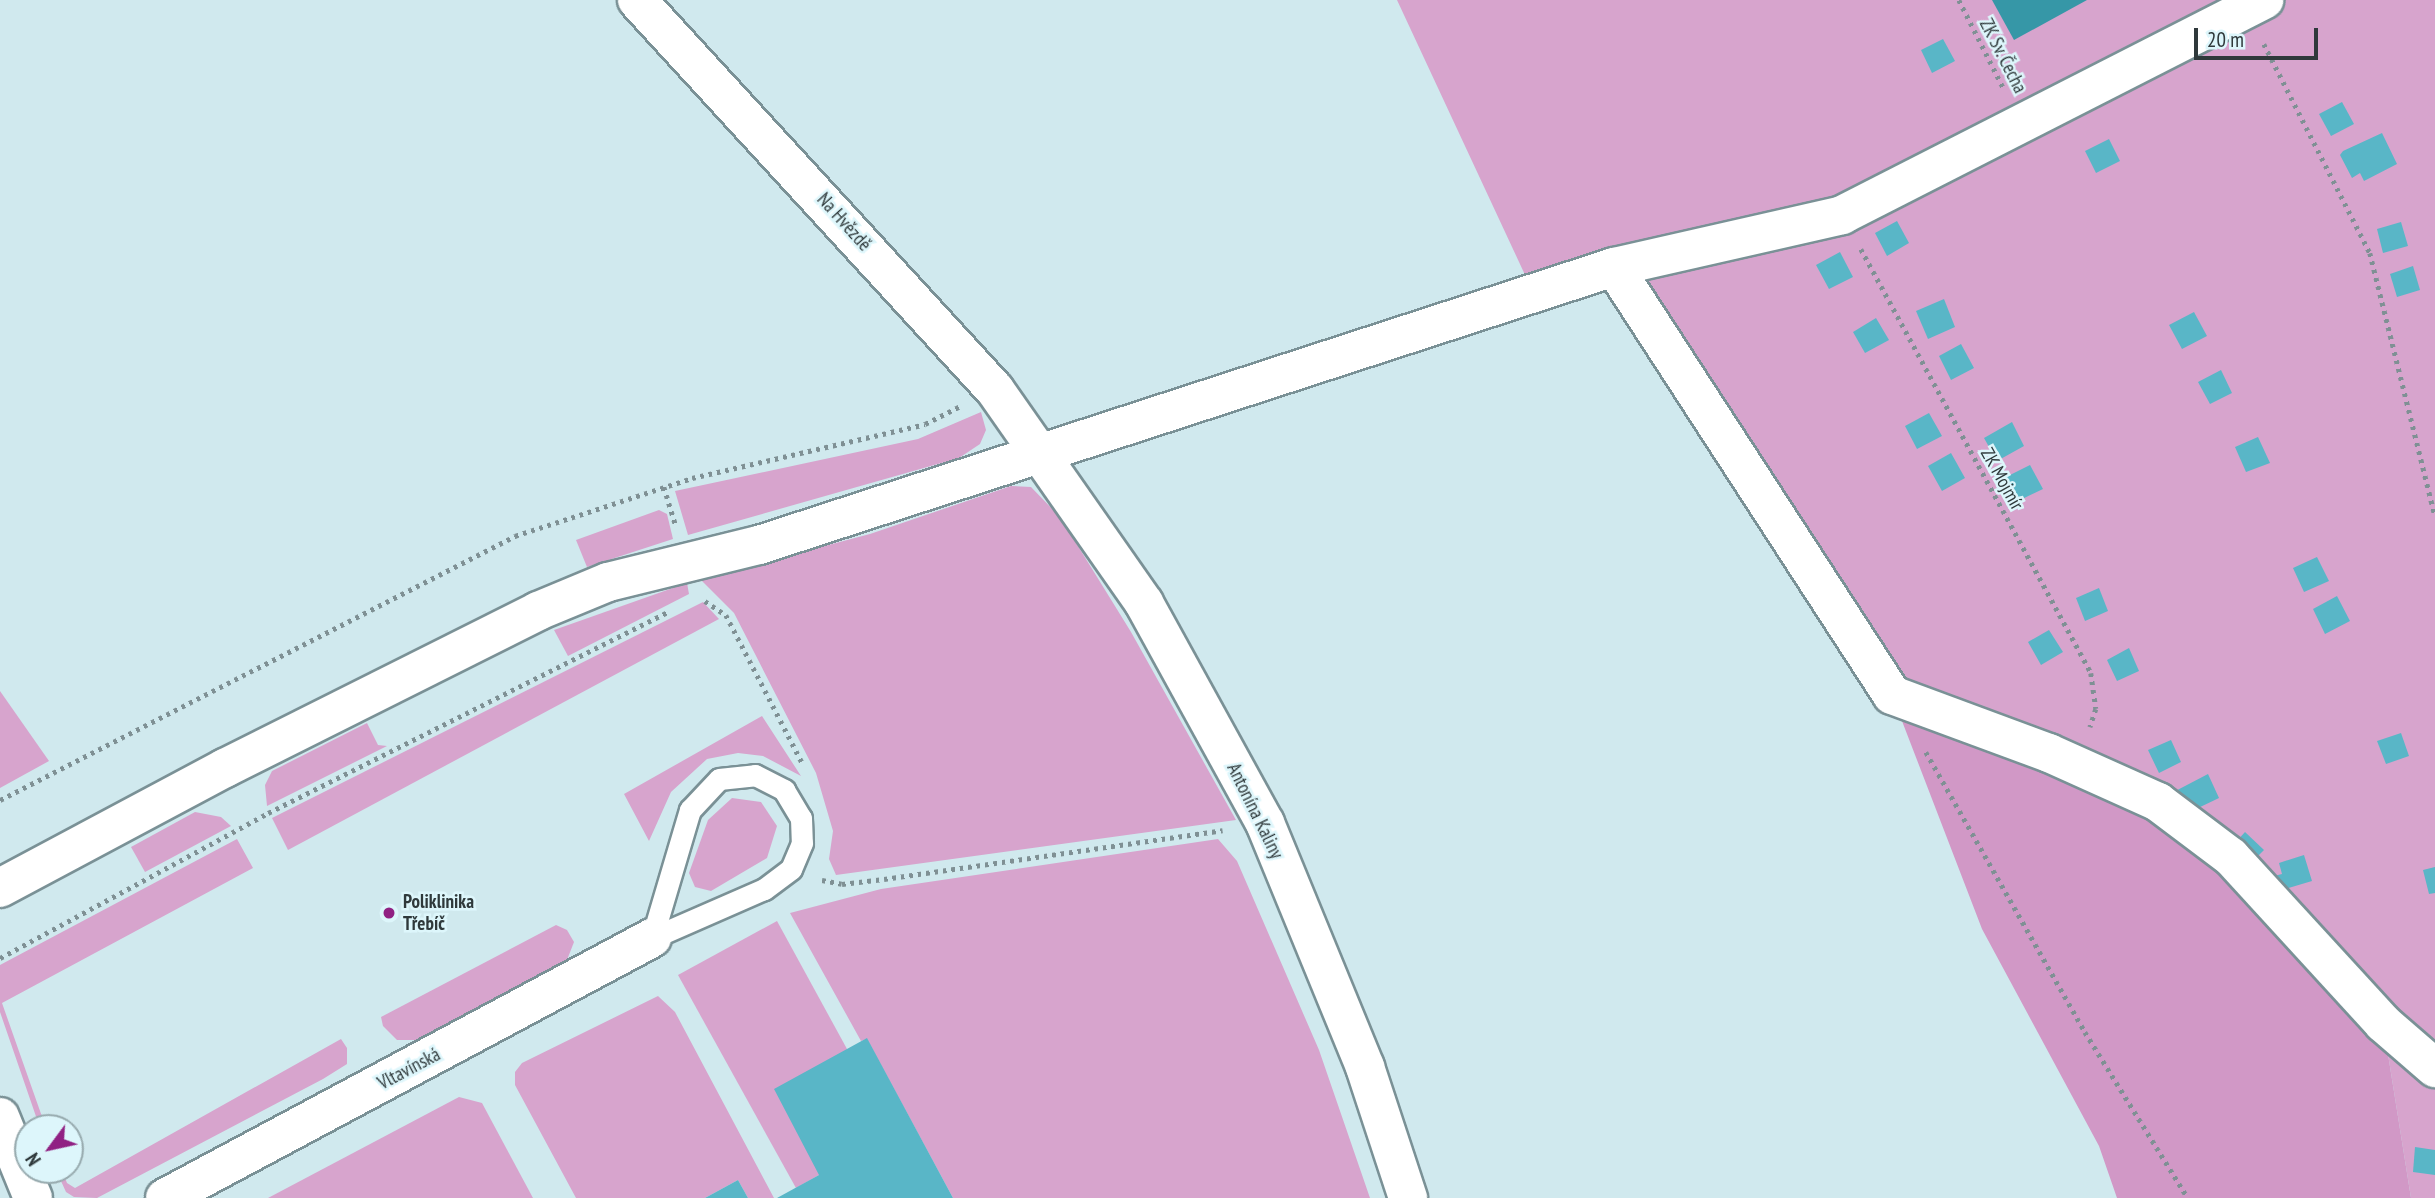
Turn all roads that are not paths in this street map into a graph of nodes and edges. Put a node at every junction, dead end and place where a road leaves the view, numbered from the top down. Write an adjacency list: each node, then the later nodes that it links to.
1 (637, 0): 4 (street, Na Hvězdě)
2 (2254, 5): 3 (street)
3 (1614, 267): 4 (street); 7 (street)
4 (1043, 453): 5 (street); 11 (street, Antonína Kaliny)
5 (0, 888)
6 (652, 938): 6 (lane); 10 (street, Vltavínská)
7 (2435, 1068)
8 (0, 1117): 9 (street)
9 (33, 1198)
10 (165, 1198)
11 (1408, 1198)

